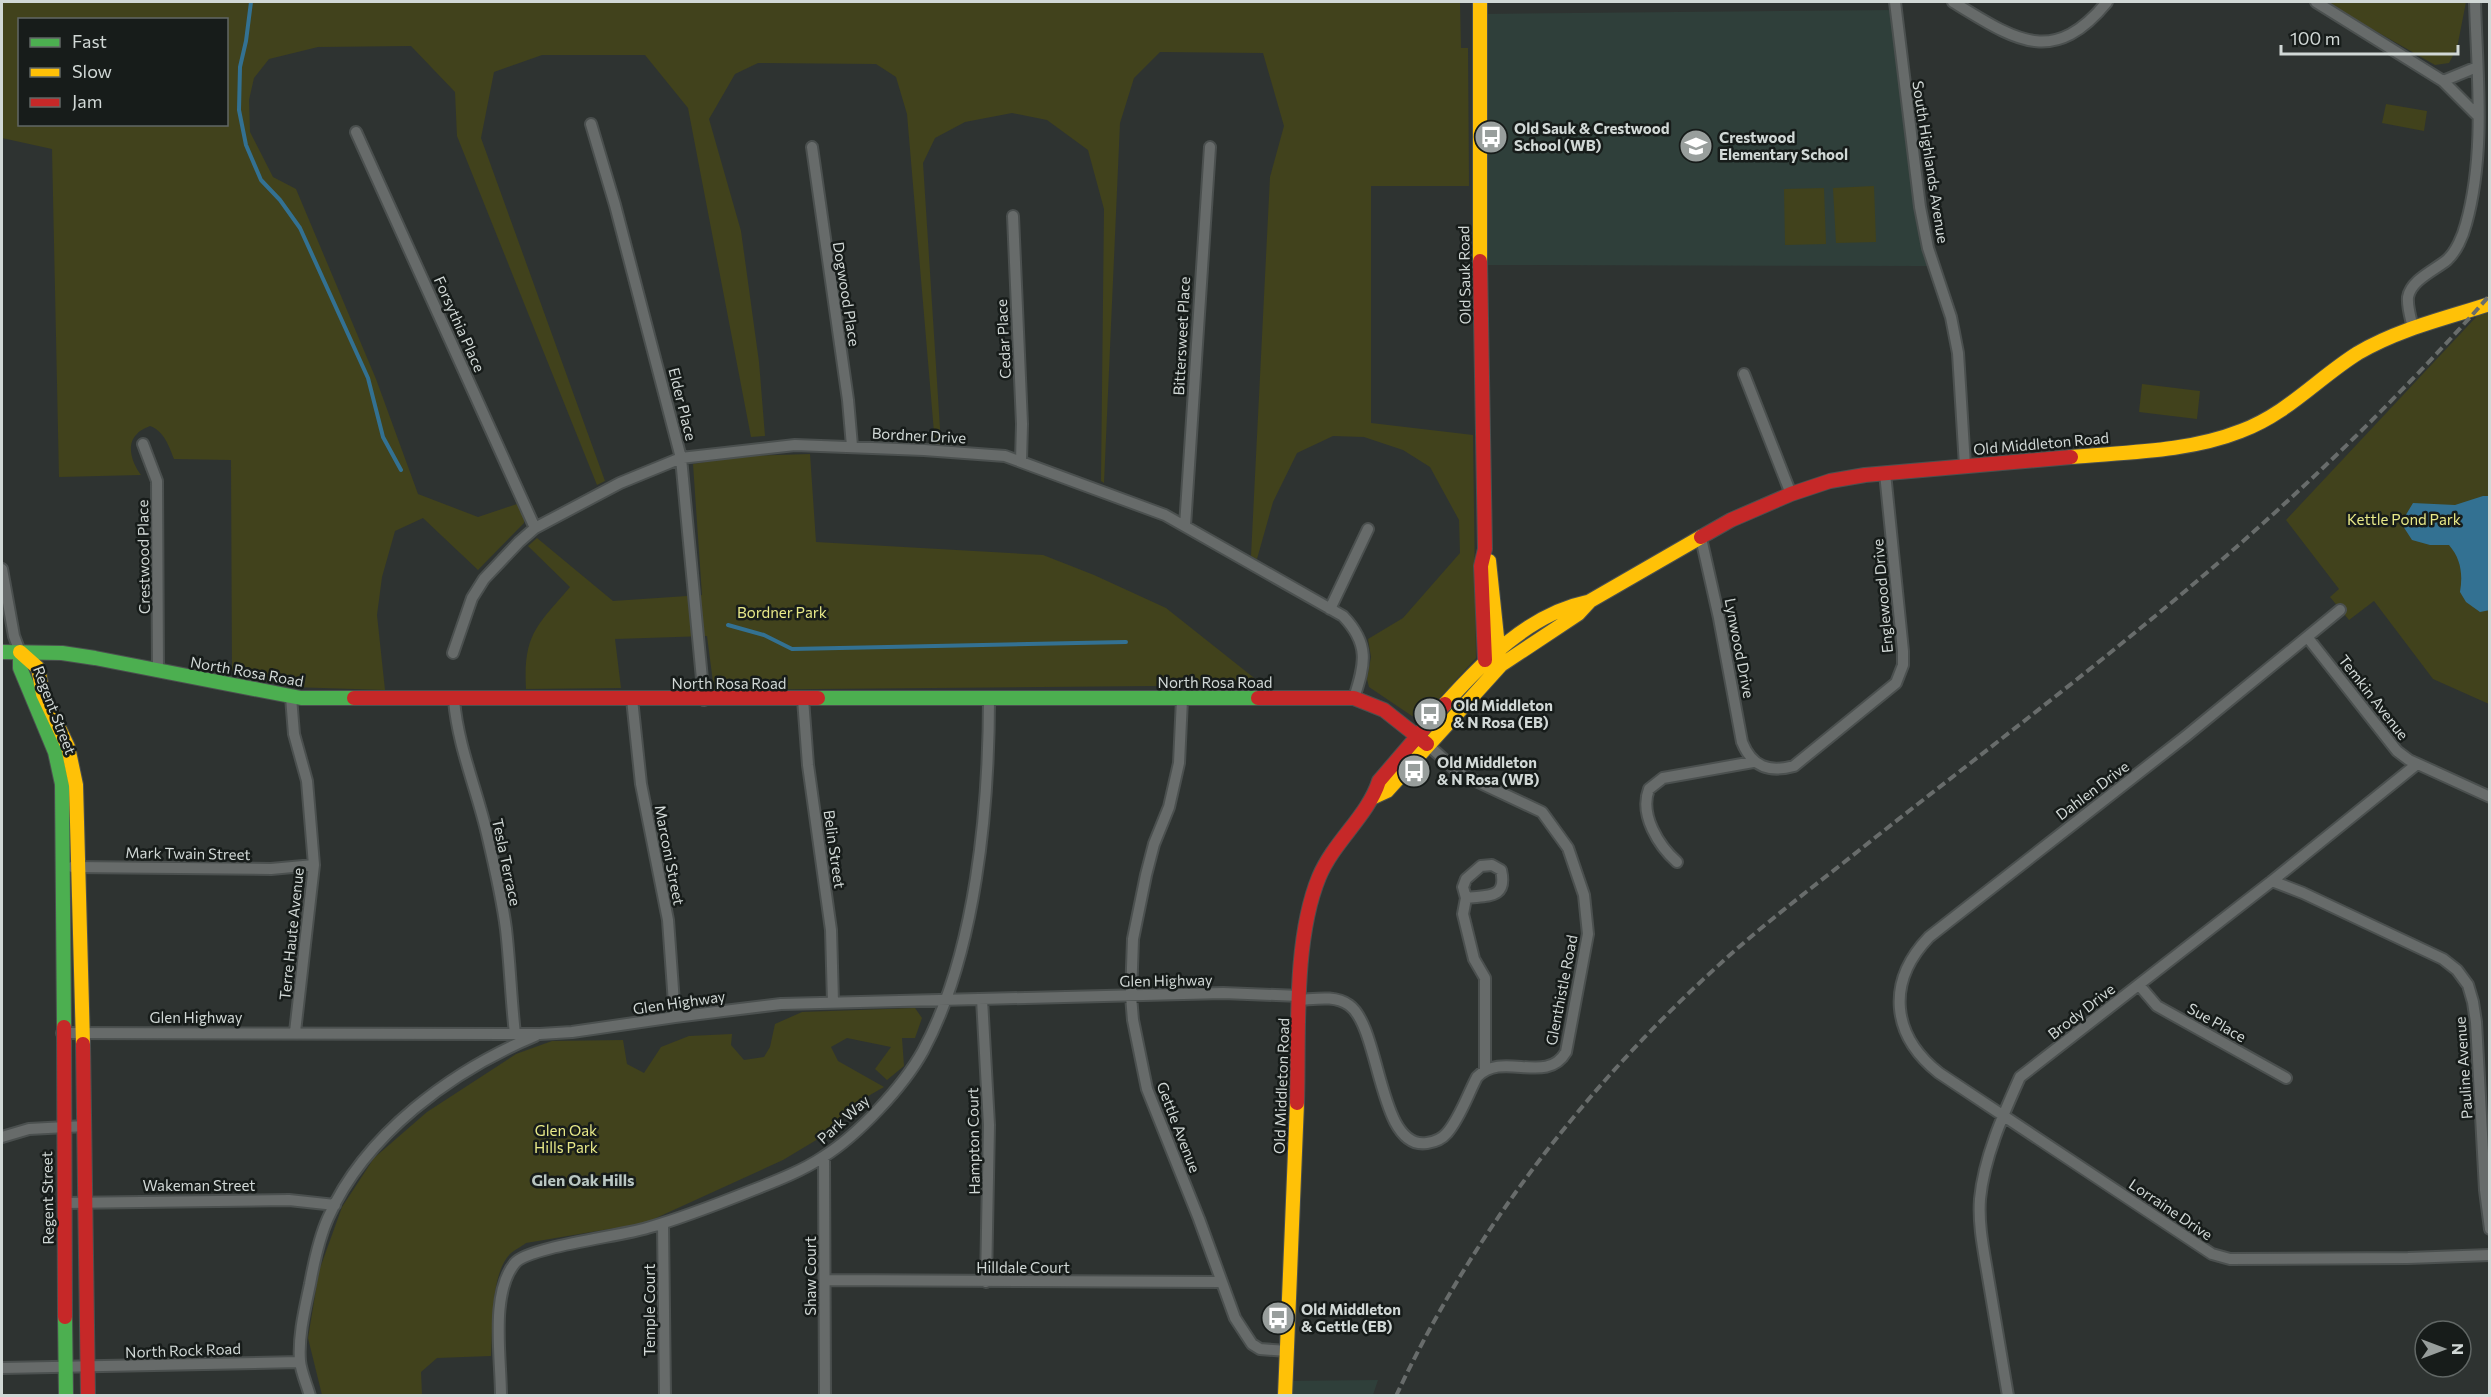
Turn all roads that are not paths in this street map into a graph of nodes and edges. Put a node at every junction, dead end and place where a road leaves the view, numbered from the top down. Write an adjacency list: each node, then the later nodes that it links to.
1 (1480, 2): 29 (street, Old Sauk Road)
2 (1895, 2): 22 (street, South Highlands Avenue)
3 (1953, 2): 4 (street)
4 (2107, 2)
5 (2316, 2): 8 (street)
6 (2475, 2): 7 (street)
7 (2477, 67): 8 (street); 9 (street)
8 (2443, 81): 9 (street)
9 (2478, 116): 16 (street)
10 (591, 123): 20 (street, Elder Place)
11 (356, 132): 26 (street, Forsythia Place)
12 (812, 147): 19 (street, Dogwood Place)
13 (1210, 147): 25 (street, Bittersweet Place)
14 (1012, 216): 21 (street, Cedar Place)
15 (2490, 304): 16 (street, Old Middleton Road)
16 (2413, 328): 22 (street, Old Middleton Road)
17 (1744, 374): 24 (street)
18 (143, 444): 43 (street, Crestwood Place)
19 (852, 446): 20 (street, Bordner Drive); 21 (street, Bordner Drive)
20 (681, 458): 26 (street, Bordner Drive); 51 (street, Elder Place)
21 (1021, 461): 25 (street, Bordner Drive)
22 (1965, 466): 23 (street, Old Middleton Road)
23 (1885, 473): 24 (street, Old Middleton Road); 53 (street, Englewood Drive)
24 (1791, 494): 28 (street, Old Middleton Road)
25 (1185, 526): 32 (street, Bordner Drive)
26 (535, 528): 40 (street, Bordner Drive)
27 (1368, 529): 32 (street)
28 (1701, 538): 31 (street, Old Middleton Road); 53 (street, Lynwood Drive)
29 (1485, 549): 34 (street, Old Sauk Road); 41 (street, Old Sauk Road)
30 (2, 569): 39 (street)
31 (1590, 601): 35 (street, Old Middleton Road); 42 (street, Old Middleton Road)
32 (1330, 609): 46 (street, Bordner Drive)
33 (2340, 610): 36 (street, Dahlen Drive)
34 (1496, 612): 35 (street); 37 (street, Old Sauk Road)
35 (1525, 630): 37 (street, Old Middleton Road)
36 (2308, 638): 54 (street, Temkin Avenue); 69 (street, Dahlen Drive)
37 (1497, 650): 41 (street, Old Middleton Road); 42 (street, Old Sauk Road)
38 (2, 652): 39 (street, North Rosa Road)
39 (20, 652): 43 (street, North Rosa Road); 58 (street, Regent Street); 59 (street, Regent Street)
40 (453, 653)
41 (1485, 660): 42 (street); 52 (street, Old Middleton Road)
42 (1501, 665): 52 (street, Old Middleton Road)
43 (158, 671): 44 (street, North Rosa Road)
44 (291, 697): 50 (street, North Rosa Road); 57 (street, Terre Haute Avenue)
45 (989, 698): 48 (street, North Rosa Road); 49 (street, North Rosa Road); 66 (street, Park Way)
46 (1354, 698): 49 (street, North Rosa Road); 52 (street, North Rosa Road)
47 (632, 699): 50 (street, North Rosa Road); 51 (street, North Rosa Road); 68 (street, Marconi Street)
48 (804, 699): 51 (street, North Rosa Road); 67 (street, Belin Street)
49 (1182, 699): 63 (street, Gettle Avenue)
50 (454, 700): 73 (street, Tesla Terrace)
51 (704, 700)
52 (1422, 740): 64 (street, Old Middleton Road); 75 (street, Glenthistle Road)
53 (1753, 762): 56 (street)
54 (2416, 764): 55 (street, Temkin Avenue); 60 (street, Brody Drive)
55 (2490, 796)
56 (1677, 862)
57 (314, 865): 59 (street, Mark Twain Street); 70 (street, Terre Haute Avenue)
58 (62, 867): 59 (street, Mark Twain Street); 71 (street, Regent Street)
59 (78, 867): 72 (street, Regent Street)
60 (2272, 881): 62 (street, Brody Drive); 86 (street, Pauline Avenue)
61 (1466, 898): 75 (street)
62 (2139, 985): 76 (street, Sue Place); 77 (street, Brody Drive)
63 (1131, 996): 64 (street, Glen Highway); 65 (street, Glen Highway); 90 (street, Gettle Avenue)
64 (1300, 998): 75 (street, Glen Highway); 91 (street, Old Middleton Road)
65 (982, 999): 66 (street, Glen Highway); 89 (street, Hampton Court)
66 (946, 1000): 67 (street, Glen Highway); 81 (street, Park Way)
67 (833, 1002): 68 (street, Glen Highway)
68 (675, 1017): 74 (street, Glen Highway)
69 (1901, 1017): 77 (street, Lorraine Drive)
70 (295, 1032): 72 (street, Glen Highway); 73 (street, Glen Highway)
71 (62, 1033): 72 (street, Glen Highway); 78 (street, Regent Street)
72 (83, 1033): 79 (street, Regent Street)
73 (514, 1034): 74 (street, Glen Highway)
74 (540, 1034): 84 (street)
75 (1485, 1069)
76 (2286, 1078)
77 (2003, 1116): 87 (street, Lorraine Drive); 103 (street, Brody Drive)
78 (63, 1126): 79 (street); 80 (street); 83 (street, Regent Street)
79 (85, 1126): 82 (street, Regent Street)
80 (2, 1137)
81 (824, 1157): 85 (street, Park Way); 88 (street, Shaw Court)
82 (85, 1201): 83 (street, Wakeman Street); 84 (street, Wakeman Street); 95 (street, Regent Street)
83 (63, 1203): 94 (street, Regent Street)
84 (335, 1205): 92 (street)
85 (663, 1224): 99 (street, Park Way); 100 (street, Temple Court)
86 (2490, 1229)
87 (2490, 1255)
88 (825, 1280): 89 (street, Hilldale Court); 101 (street, Shaw Court)
89 (986, 1282): 90 (street, Hilldale Court)
90 (1221, 1282): 91 (street, Gettle Avenue)
91 (1287, 1351): 102 (street, Old Middleton Road)
92 (300, 1362): 95 (street, North Rock Road); 98 (street)
93 (2, 1368): 94 (street, North Rock Road)
94 (66, 1368): 95 (street, North Rock Road); 96 (street, Regent Street)
95 (88, 1368): 97 (street, Regent Street)
96 (66, 1395)
97 (88, 1395)
98 (310, 1395)
99 (501, 1395)
100 (664, 1395)
101 (825, 1395)
102 (1285, 1395)
103 (2008, 1395)

